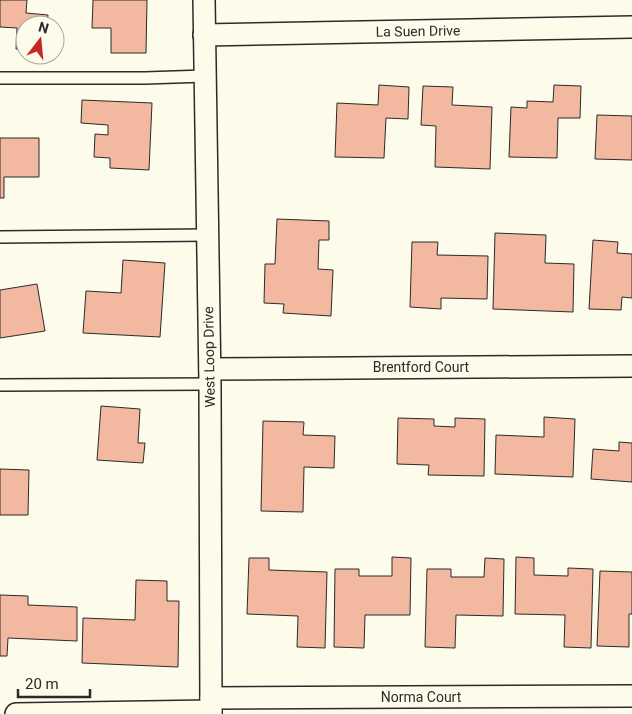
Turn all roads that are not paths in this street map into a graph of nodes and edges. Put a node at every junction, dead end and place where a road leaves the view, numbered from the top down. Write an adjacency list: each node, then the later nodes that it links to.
1 (204, 0): 3 (street, West Loop Drive)
2 (632, 27): 3 (street, La Suen Drive)
3 (204, 35): 4 (street, West Loop Drive)
4 (205, 76): 5 (lane); 6 (street, West Loop Drive)
5 (0, 78)
6 (208, 235): 7 (lane); 9 (street, West Loop Drive)
7 (0, 237)
8 (632, 366): 9 (street, Brentford Court)
9 (210, 377): 10 (lane); 12 (street, West Loop Drive)
10 (0, 385)
11 (632, 696): 12 (street, Norma Court)
12 (211, 708): 13 (street, Norma Court)
13 (16, 714)

